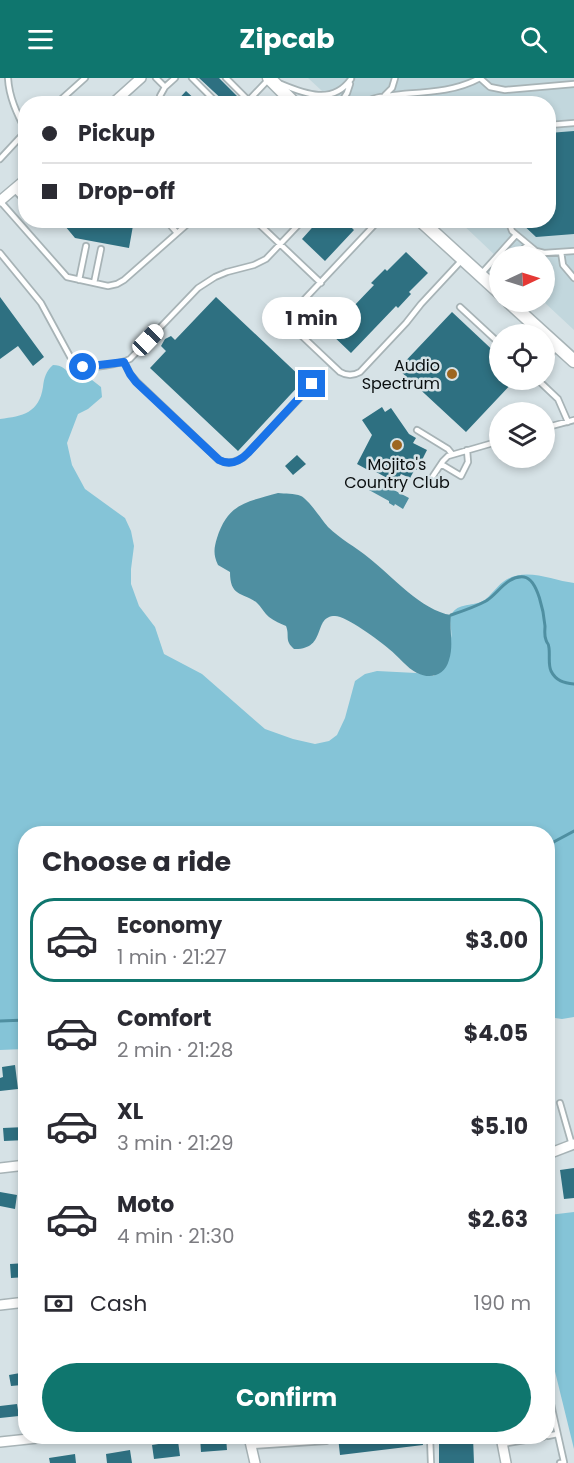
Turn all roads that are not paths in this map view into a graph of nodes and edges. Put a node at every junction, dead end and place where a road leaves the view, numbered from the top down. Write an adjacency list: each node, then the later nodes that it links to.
1 (8, 78): 23 (lane)
2 (85, 78): 14 (lane)
3 (141, 78): 15 (street)
4 (156, 78): 13 (lane)
5 (175, 78): 13 (lane)
6 (192, 78): 17 (lane)
7 (226, 78): 18 (lane)
8 (269, 78): 11 (lane); 19 (lane); 20 (main road)
9 (395, 78): 22 (lane)
10 (480, 78): 12 (lane); 22 (lane)
11 (352, 79): 21 (lane)
12 (574, 84)
13 (165, 87): 16 (lane)
14 (65, 96)
15 (122, 96)
16 (160, 96)
17 (210, 96)
18 (244, 96)
19 (255, 96)
20 (287, 96)
21 (345, 96)
22 (382, 96)
23 (18, 117)
24 (574, 123): 25 (lane)
25 (556, 124)
26 (18, 139): 27 (lane)
27 (0, 159)
28 (18, 186): 29 (street)
29 (14, 189): 30 (lane); 31 (street)
30 (18, 193)
31 (0, 201): 32 (lane)
32 (18, 222)
33 (23, 228): 53 (lane)
34 (173, 228): 41 (lane)
35 (183, 228): 41 (lane)
36 (263, 228): 43 (lane)
37 (295, 228): 43 (lane)
38 (372, 228): 56 (lane)
39 (429, 228): 50 (main road)
40 (511, 228): 42 (lane)
41 (177, 233): 55 (lane)
42 (516, 235): 44 (lane); 51 (lane)
43 (280, 244): 56 (lane); 63 (lane)
44 (527, 245): 48 (lane)
45 (86, 246): 53 (lane)
46 (101, 249): 55 (lane)
47 (574, 251): 48 (lane)
48 (561, 252): 52 (lane)
49 (0, 253): 63 (lane)
50 (463, 259): 51 (main road); 56 (lane)
51 (480, 275): 54 (main road)
52 (574, 278)
53 (80, 280): 55 (lane)
54 (489, 280)
55 (94, 283)
56 (321, 283)
57 (460, 307): 59 (lane)
58 (520, 312): 60 (main road)
59 (489, 334)
60 (558, 346): 61 (lane); 62 (main road)
61 (555, 349)
62 (574, 361)
63 (124, 362): 64 (lane)
64 (312, 384)
65 (549, 390): 67 (lane)
66 (574, 420): 67 (lane)
67 (568, 422): 68 (lane)
68 (555, 425)
69 (417, 430): 72 (lane)
70 (489, 444): 71 (lane)
71 (467, 450): 72 (lane); 73 (lane)
72 (452, 454): 73 (lane)
73 (441, 464): 74 (lane)
74 (431, 479)
75 (560, 1103): 76 (lane)
76 (573, 1145): 77 (street)
77 (555, 1151)
78 (18, 1166): 79 (street)
79 (0, 1168)
80 (18, 1303): 81 (street)
81 (0, 1305)
82 (555, 1424): 83 (lane)
83 (557, 1434): 92 (lane)
84 (18, 1440): 85 (street)
85 (0, 1442)
86 (250, 1444): 89 (street)
87 (430, 1444): 90 (lane)
88 (503, 1444): 91 (street)
89 (255, 1463)
90 (431, 1463)
91 (506, 1463)
92 (560, 1463)

